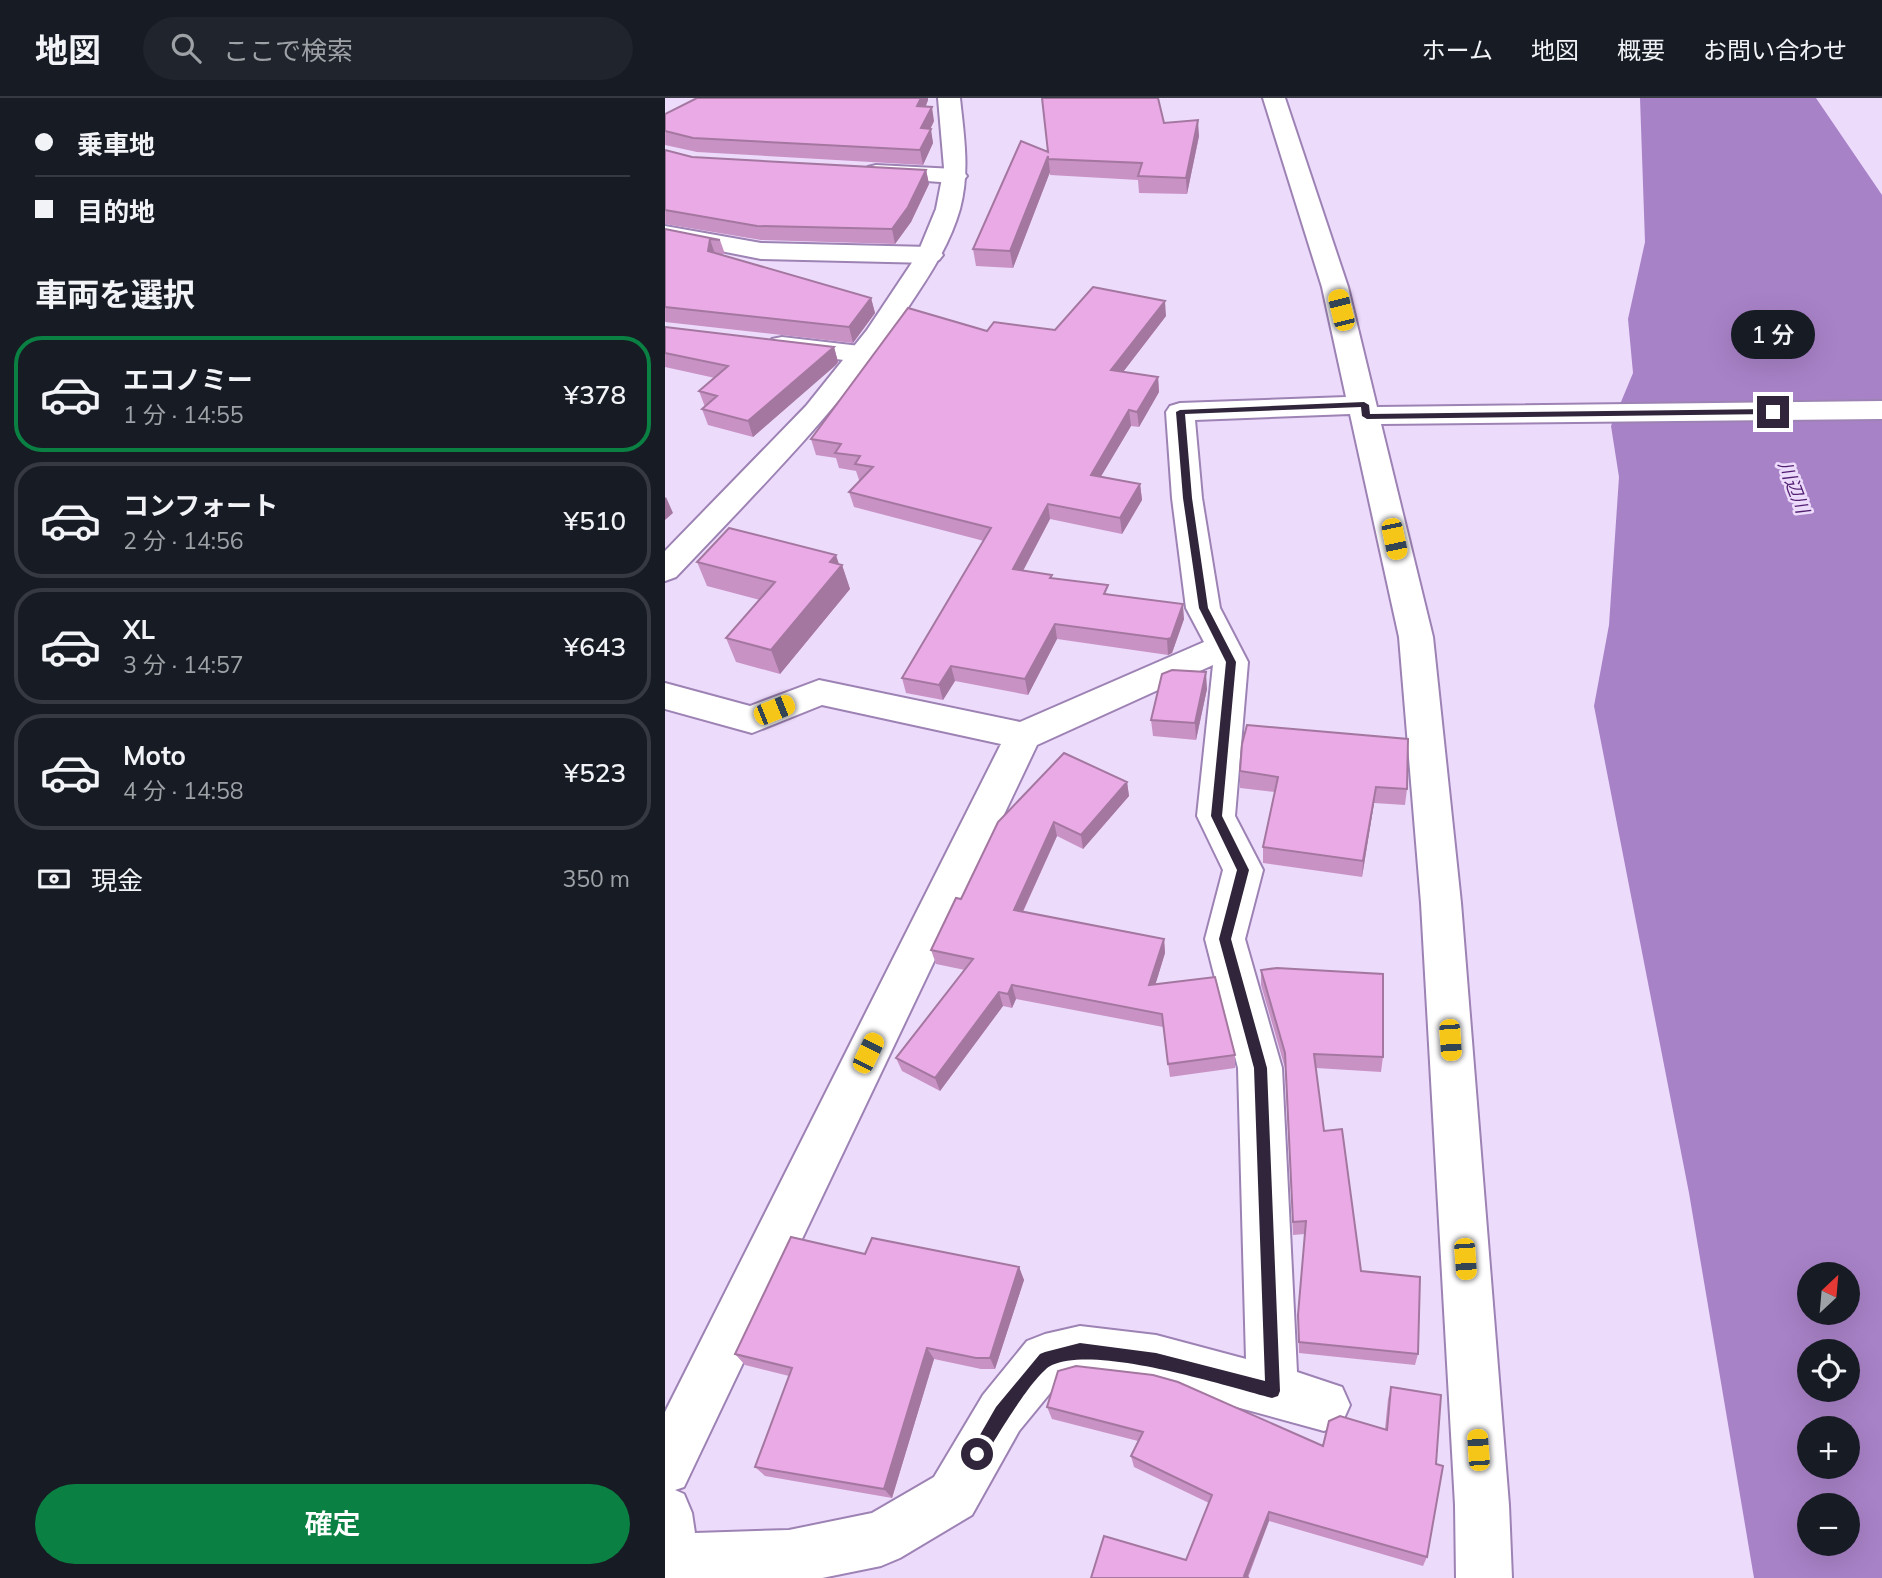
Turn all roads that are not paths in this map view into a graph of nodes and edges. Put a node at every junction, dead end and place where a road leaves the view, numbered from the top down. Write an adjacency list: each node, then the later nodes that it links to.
1 (949, 98): 4 (street)
2 (1275, 98): 9 (street)
3 (860, 171): 4 (street)
4 (955, 176): 6 (street)
5 (665, 233): 6 (street)
6 (930, 255): 8 (street)
7 (762, 343): 8 (street)
8 (860, 354): 11 (street)
9 (1365, 410): 10 (street); 12 (street); 19 (street)
10 (1882, 410)
11 (665, 570)
12 (1223, 647): 14 (street); 15 (street)
13 (665, 696): 14 (street)
14 (1023, 736): 17 (street)
15 (1272, 1391): 16 (street); 18 (street)
16 (1324, 1405)
17 (665, 1468)
18 (669, 1553)
19 (1484, 1578)

